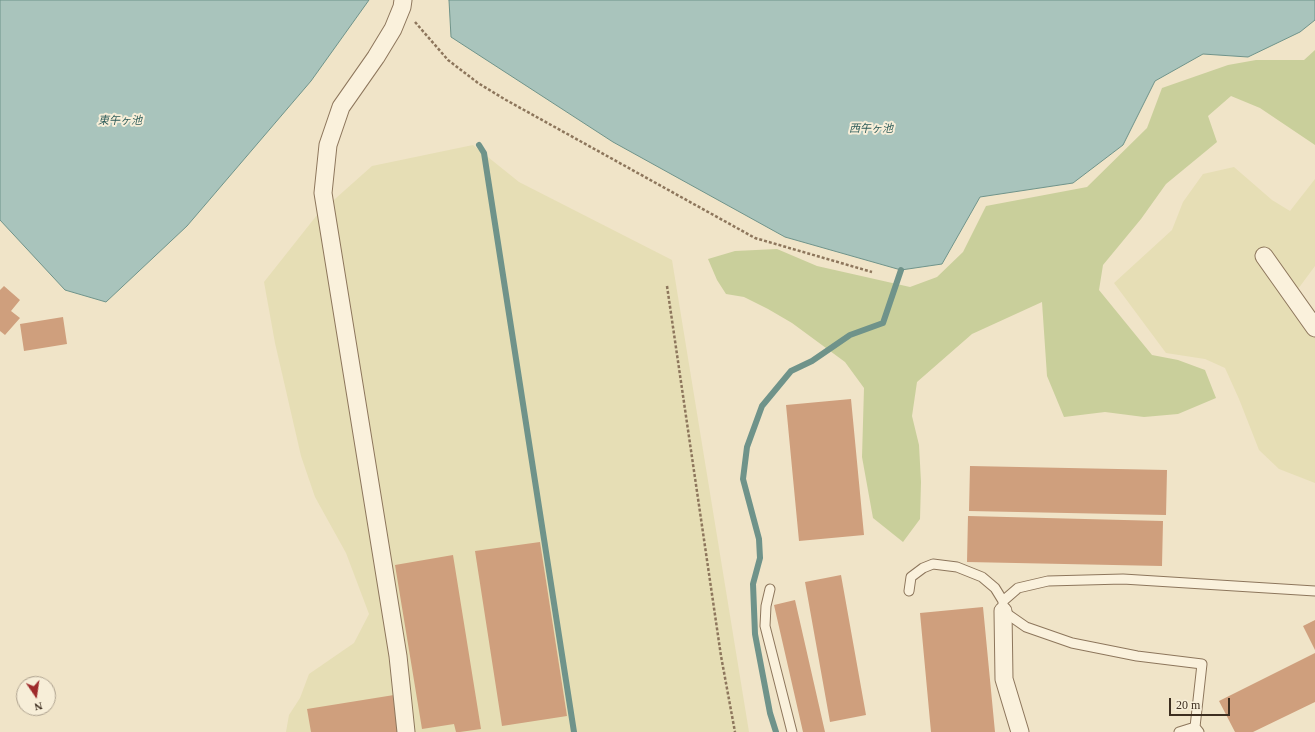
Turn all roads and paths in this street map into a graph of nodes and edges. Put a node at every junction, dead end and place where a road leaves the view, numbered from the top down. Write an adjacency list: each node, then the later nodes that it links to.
1 (403, 4): 3 (path); 11 (street)
2 (1264, 256): 5 (street)
3 (872, 272)
4 (667, 286): 12 (path)
5 (1315, 328)
6 (770, 589): 13 (lane)
7 (909, 591): 9 (lane)
8 (1315, 591): 9 (lane)
9 (1003, 606): 10 (lane); 14 (street)
10 (1197, 730): 15 (lane)
11 (406, 732)
12 (735, 732)
13 (792, 732)
14 (1020, 732)
15 (1179, 732)

